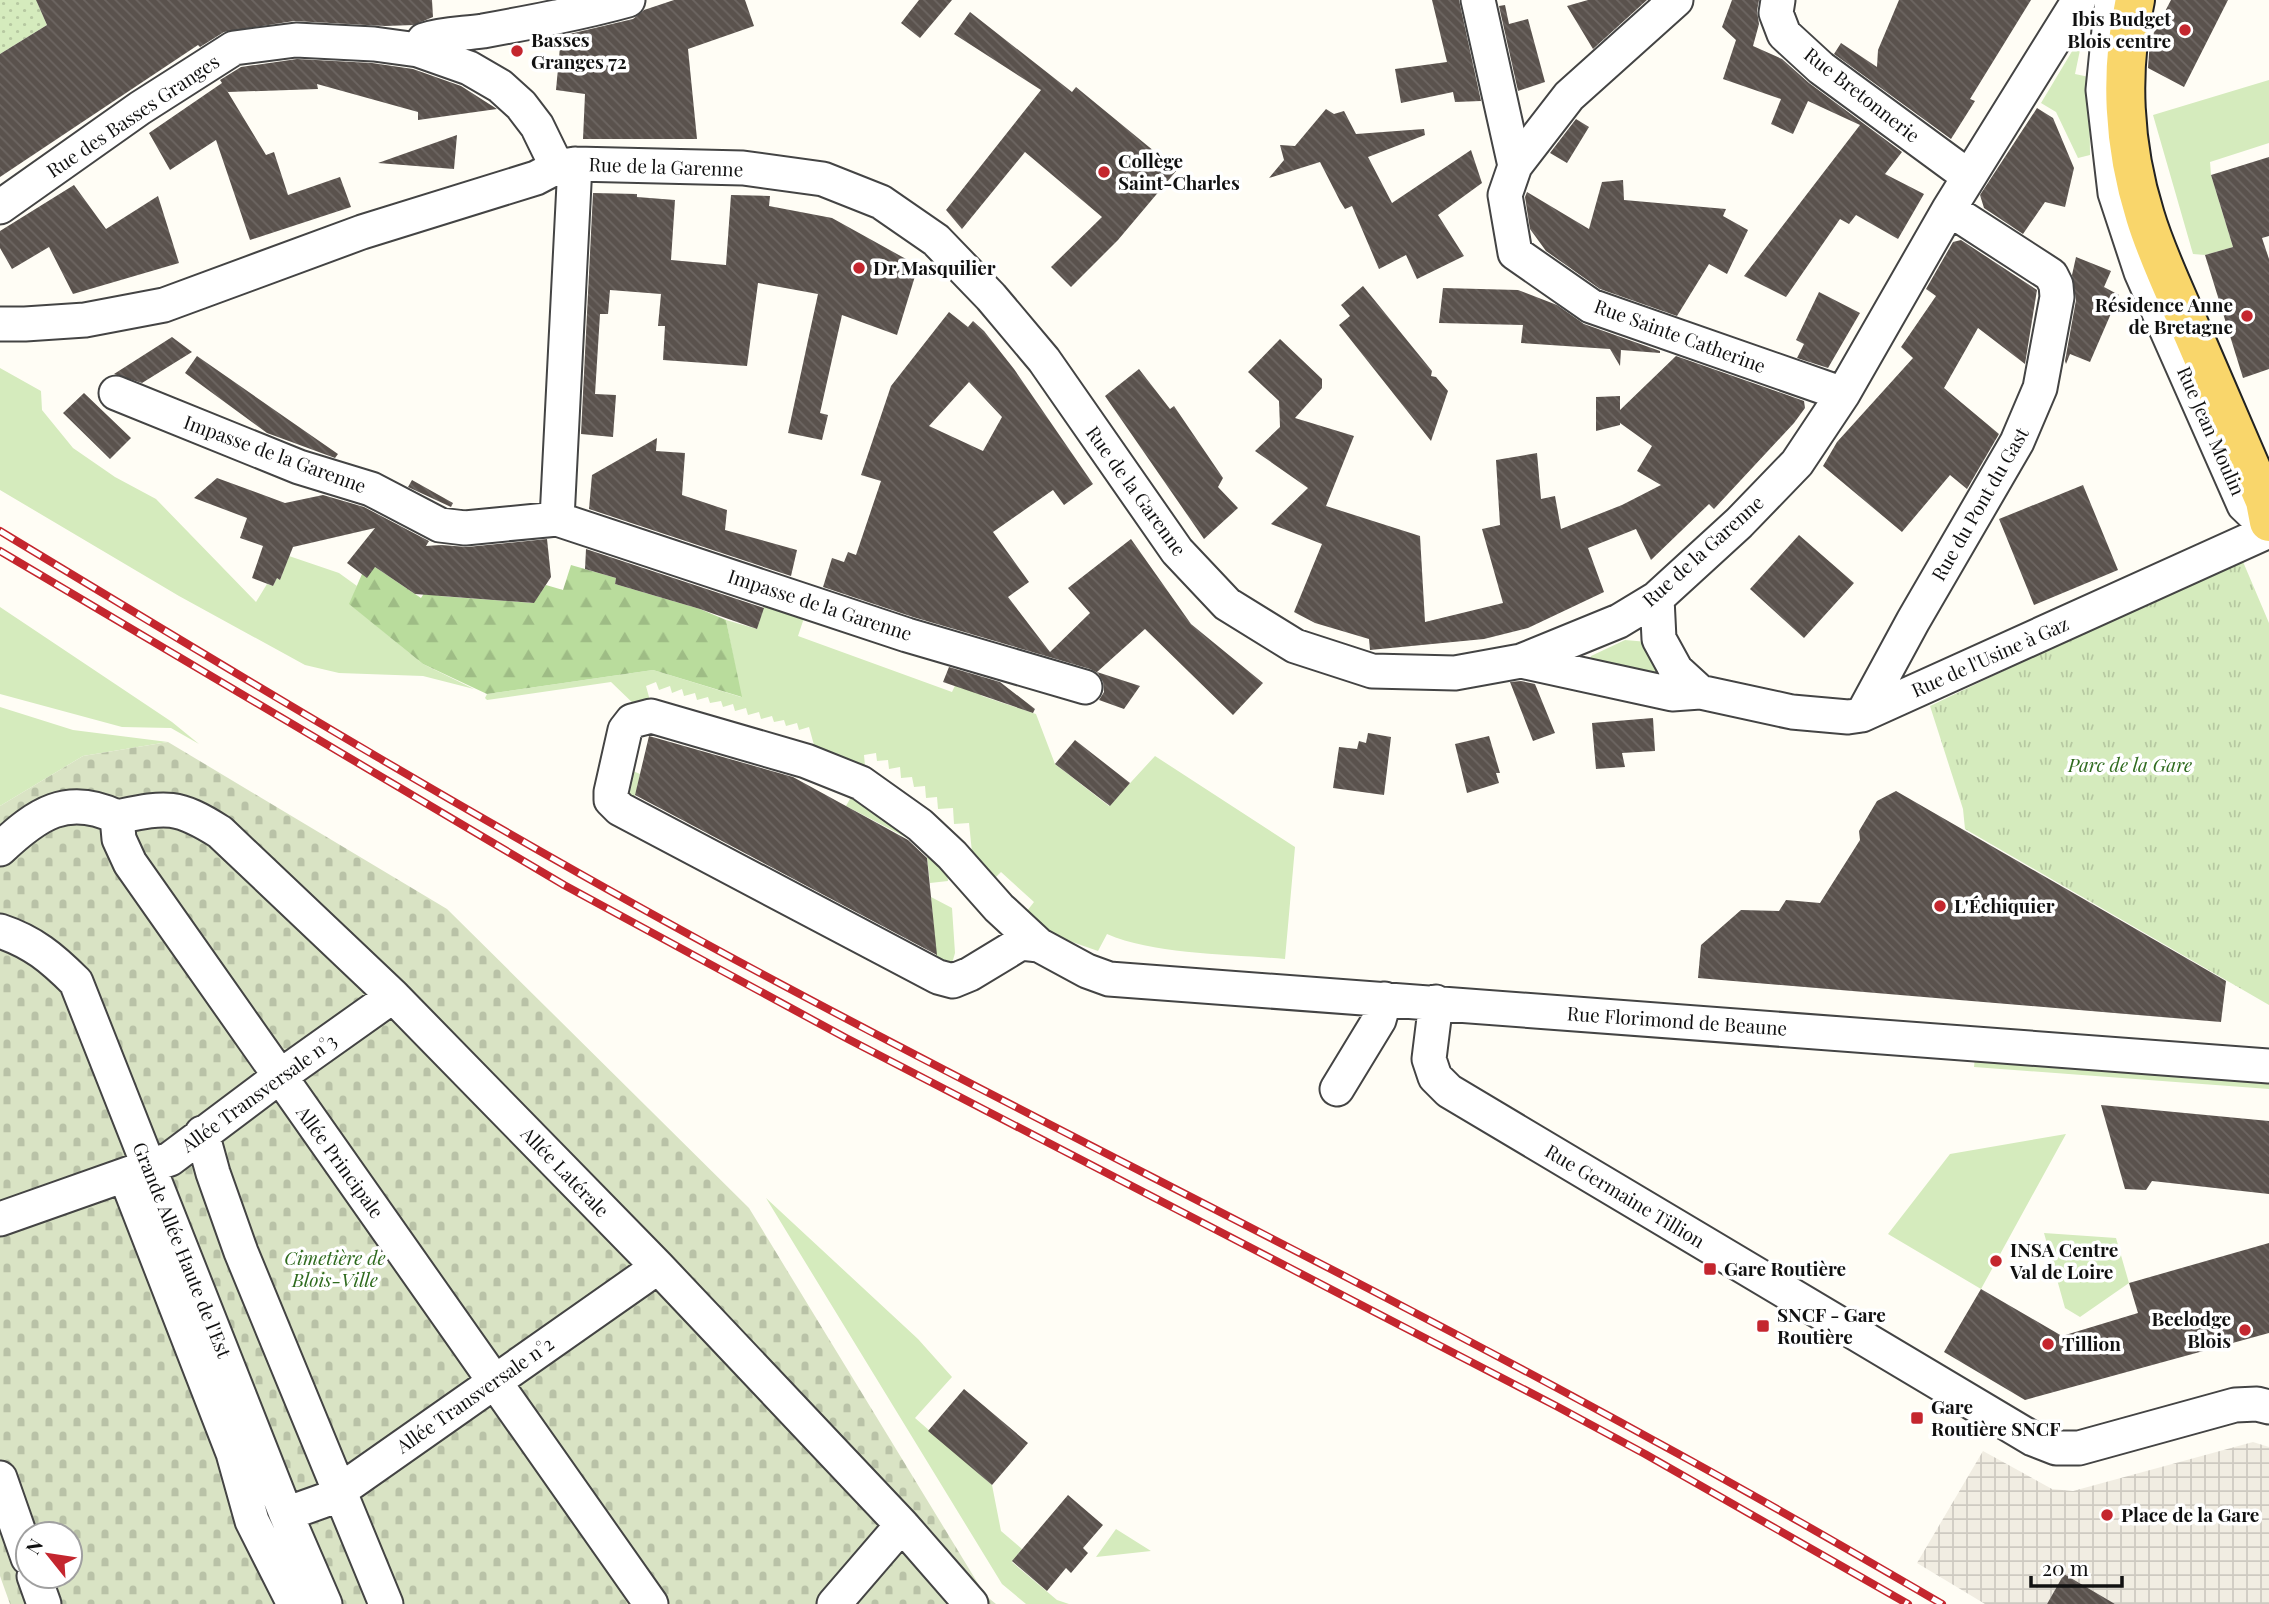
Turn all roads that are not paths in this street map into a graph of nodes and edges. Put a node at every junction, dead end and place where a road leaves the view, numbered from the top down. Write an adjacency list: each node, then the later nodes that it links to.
1 (628, 0): 8 (street)
2 (1478, 0): 11 (street)
3 (1676, 0): 11 (street, Rue Sainte Catherine)
4 (1777, 0): 12 (street, Rue Bretonnerie)
5 (2079, 0): 12 (street, Rue de la Garenne)
6 (2112, 0): 20 (street, Rue Jean Moulin)
7 (2135, 0): 19 (main road, Rue Jean Moulin)
8 (557, 8): 9 (street)
9 (418, 50): 10 (street, Rue des Basses Granges); 13 (street, Rue des Basses Granges)
10 (566, 165): 15 (street, Rue de la Garenne); 18 (street); 22 (street, Rue de la Garenne)
11 (1515, 166): 17 (street, Rue Sainte Catherine)
12 (1968, 176): 14 (street, Rue de la Garenne)
13 (0, 206)
14 (1949, 209): 17 (street, Rue de la Garenne); 25 (street, Rue du Pont du Gast)
15 (0, 324)
16 (116, 393): 18 (street, Impasse de la Garenne)
17 (1843, 394): 21 (street, Rue de la Garenne)
18 (557, 519): 23 (street, Impasse de la Garenne)
19 (2269, 522)
20 (2269, 530): 25 (street, Rue de l'Usine à Gaz)
21 (1657, 598): 22 (street, Rue de la Garenne); 24 (street)
22 (1521, 661): 24 (street, Rue de l'Usine à Gaz)
23 (1085, 687)
24 (1700, 692): 25 (street, Rue de l'Usine à Gaz)
25 (1862, 715)
26 (117, 817): 27 (street); 30 (street, Allée Latérale); 34 (street, Allée Principale)
27 (0, 849)
28 (0, 931): 37 (street, Grande Allée Haute de l'Est)
29 (1039, 945): 29 (street, Rue Florimond de Beaune); 31 (street, Rue Florimond de Beaune)
30 (393, 996): 34 (street, Allée Transversale n°3); 39 (street, Allée Latérale)
31 (1385, 999): 32 (street, Rue Florimond de Beaune); 35 (street)
32 (1436, 1003): 33 (street, Rue Florimond de Beaune); 41 (street, Rue Germaine Tillion)
33 (2269, 1066)
34 (279, 1077): 36 (street, Allée Transversale n°3); 40 (street, Allée Principale)
35 (1337, 1089)
36 (202, 1133): 37 (street, Allée Transversale n°3); 43 (street)
37 (137, 1170): 38 (street, Allée Transversale n°3); 44 (street, Grande Allée Haute de l'Est); 47 (street)
38 (0, 1219)
39 (658, 1267): 40 (street, Allée Transversale n°2); 46 (street, Allée Latérale)
40 (496, 1381): 43 (street, Allée Transversale n°2); 50 (street, Allée Principale)
41 (2269, 1407)
42 (0, 1478): 45 (street)
43 (338, 1491): 44 (street, Allée Transversale n°2); 49 (street)
44 (286, 1514): 48 (street, Grande Allée Haute de l'Est)
45 (15, 1520)
46 (902, 1525): 51 (street); 52 (street, Allée Latérale)
47 (294, 1604)
48 (325, 1604)
49 (386, 1604)
50 (651, 1604)
51 (834, 1604)
52 (971, 1604)

